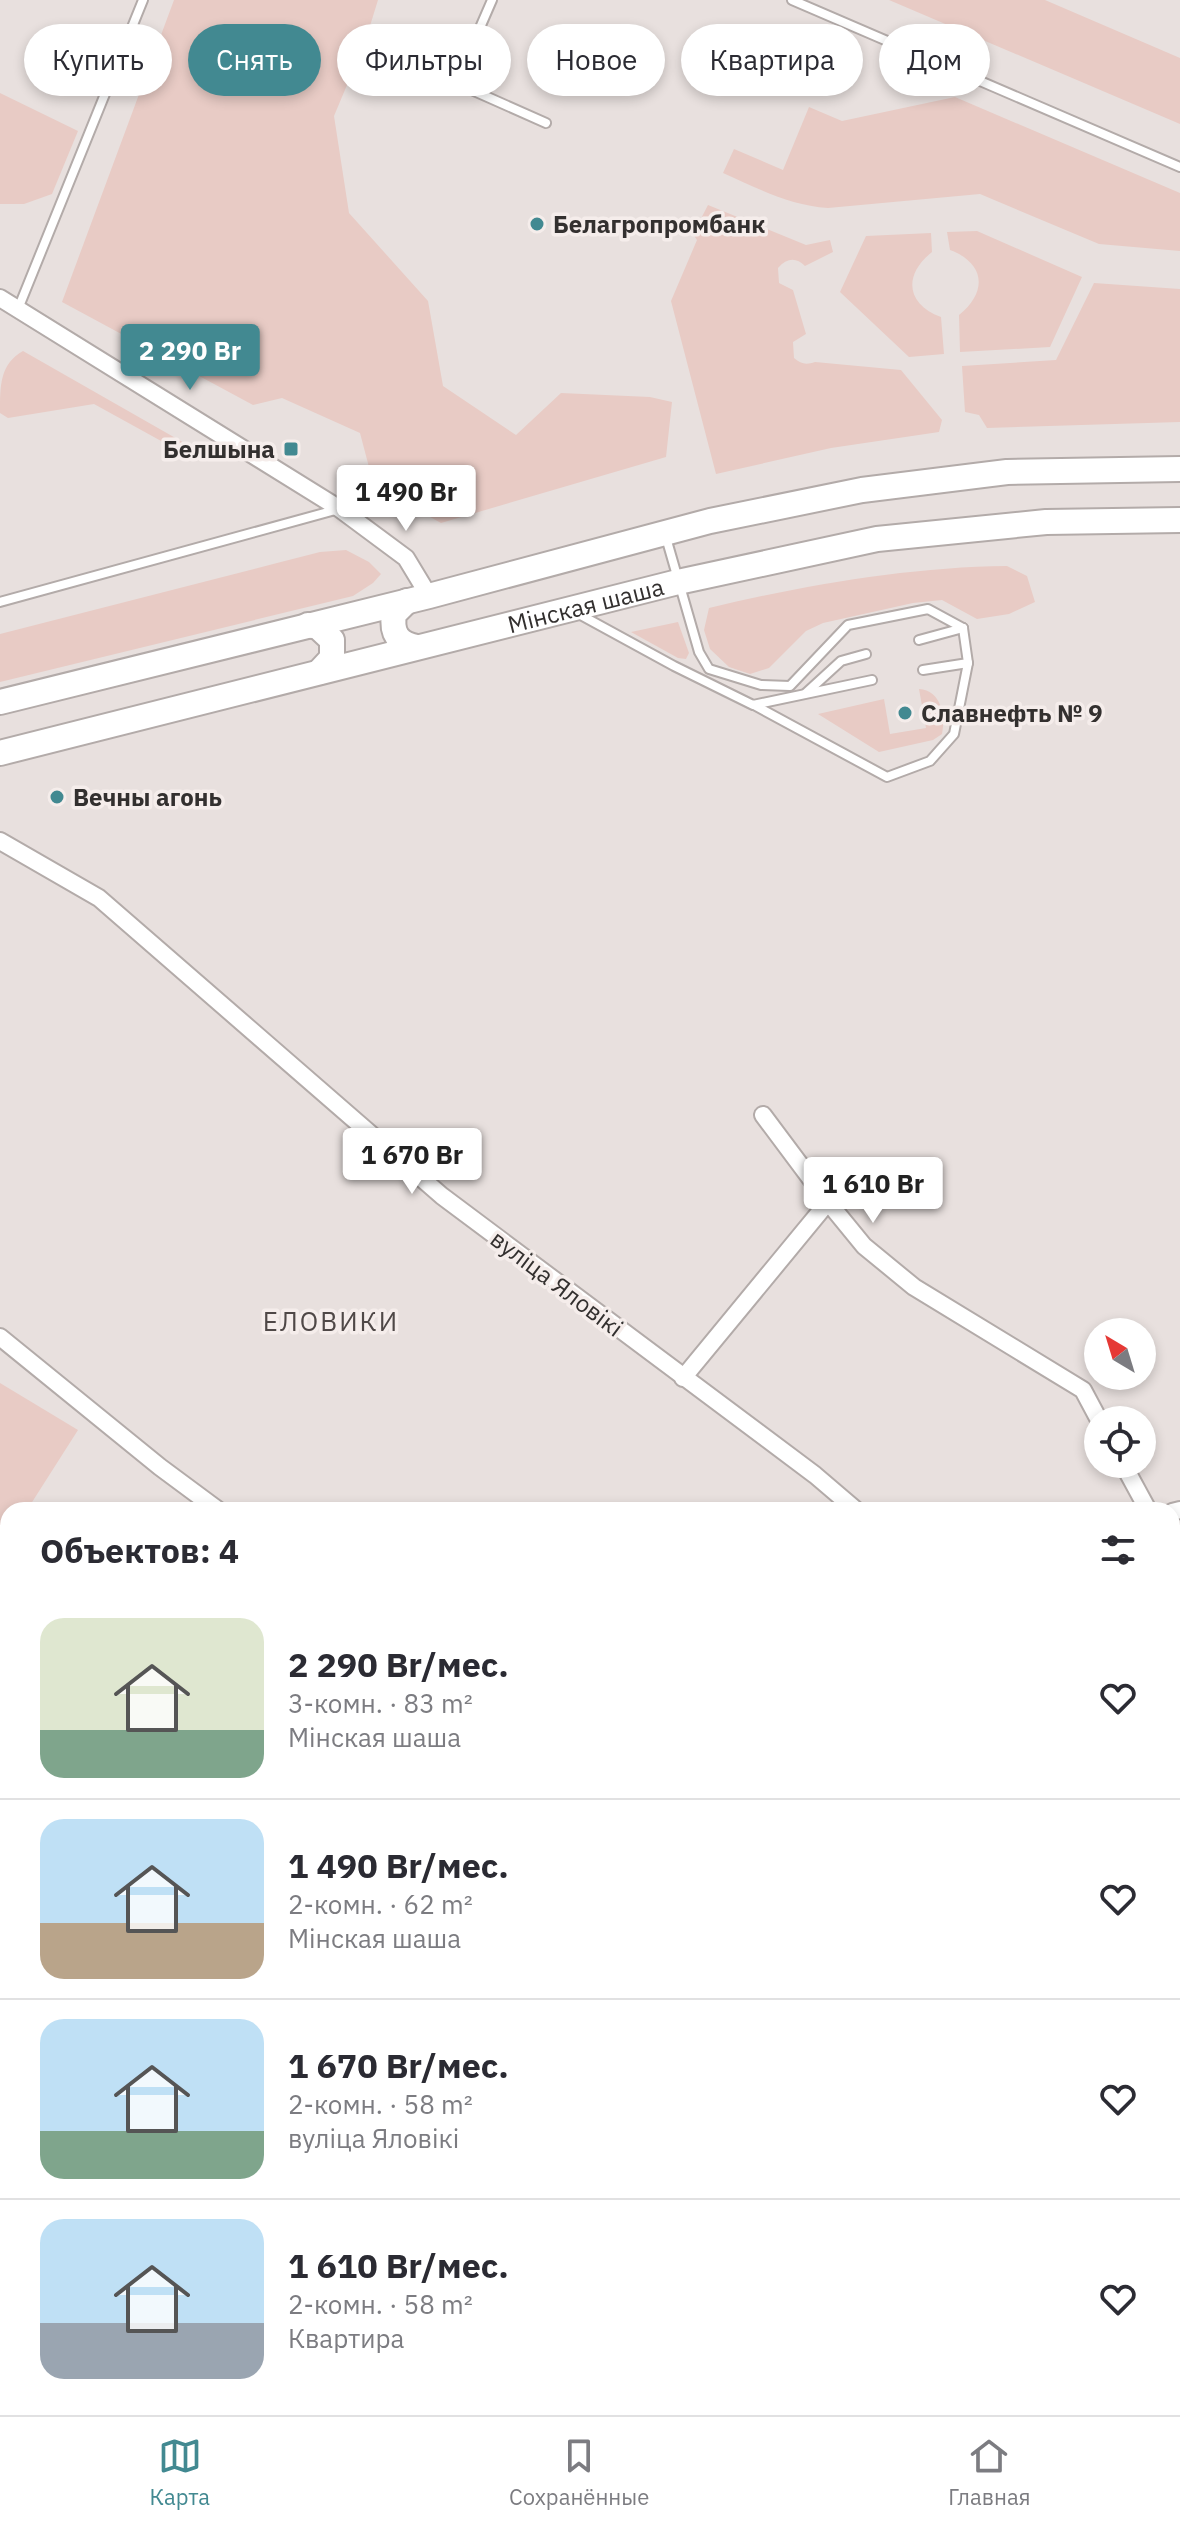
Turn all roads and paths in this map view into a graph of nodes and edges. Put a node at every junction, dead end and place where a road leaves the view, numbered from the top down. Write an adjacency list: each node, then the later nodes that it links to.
1 (143, 0): 7 (lane)
2 (492, 0): 4 (lane)
3 (792, 0): 5 (lane)
4 (546, 123)
5 (1180, 167)
6 (0, 298): 7 (street)
7 (18, 309): 9 (street)
8 (1180, 469): 11 (main road, Мінская шаша)
9 (340, 509): 13 (street); 14 (lane)
10 (1180, 520): 12 (main road, Мінская шаша)
11 (664, 533): 12 (lane); 13 (main road, Мінская шаша)
12 (678, 582): 15 (main road, Мінская шаша); 17 (lane)
13 (418, 598): 16 (main road, Мінская шаша); 19 (main road)
14 (0, 602)
15 (569, 609): 19 (main road, Мінская шаша); 27 (lane)
16 (308, 625): 23 (main road); 26 (main road, Мінская шаша)
17 (963, 628): 18 (lane); 21 (lane)
18 (919, 640)
19 (417, 647): 23 (main road, Мінская шаша)
20 (866, 654): 25 (lane)
21 (968, 663): 22 (lane); 27 (lane)
22 (923, 670)
23 (319, 672): 28 (main road, Мінская шаша)
24 (872, 680): 25 (lane)
25 (805, 694): 27 (lane)
26 (0, 702)
27 (753, 705)
28 (1, 754)
29 (0, 841): 33 (street, вуліца Яловікі)
30 (763, 1115): 31 (street)
31 (828, 1202): 33 (street); 34 (street)
32 (0, 1337): 36 (street)
33 (683, 1378): 37 (street, вуліца Яловікі)
34 (1092, 1406)
35 (1131, 1478): 38 (street)
36 (207, 1502)
37 (847, 1502)
38 (1144, 1502)

